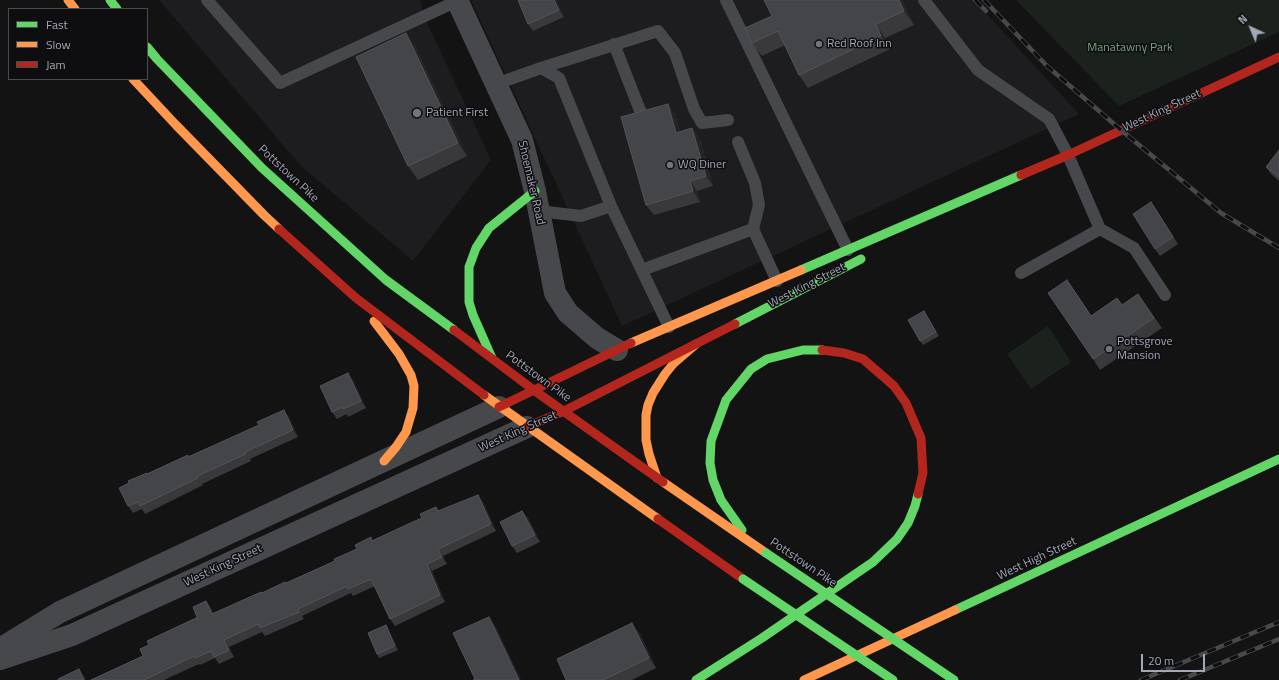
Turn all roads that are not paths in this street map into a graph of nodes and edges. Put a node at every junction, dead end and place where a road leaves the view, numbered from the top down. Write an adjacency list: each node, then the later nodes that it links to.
1 (68, 0): 7 (main road)
2 (110, 0): 8 (main road)
3 (207, 0): 4 (lane)
4 (457, 0): 14 (street, Shoemaker Road)
5 (726, 0): 25 (lane)
6 (924, 0): 18 (lane)
7 (74, 8)
8 (116, 8)
9 (614, 44): 12 (lane); 15 (lane); 16 (lane)
10 (148, 48): 35 (main road, Pottstown Pike)
11 (1279, 57): 18 (main road, West King Street)
12 (540, 68): 14 (lane); 21 (lane)
13 (134, 80): 31 (main road)
14 (496, 84): 20 (street, Shoemaker Road)
15 (641, 113)
16 (728, 120)
17 (738, 142): 23 (lane)
18 (1068, 155): 19 (main road, West King Street); 24 (lane)
19 (1044, 165): 22 (main road, West King Street); 25 (main road, West King Street)
20 (537, 201): 21 (lane); 34 (street, Shoemaker Road); 35 (main road)
21 (612, 206): 27 (lane)
22 (923, 227)
23 (753, 229): 27 (lane); 29 (lane)
24 (1100, 229): 28 (lane); 30 (lane)
25 (848, 250): 29 (main road, West King Street)
26 (866, 256): 33 (main road, West King Street)
27 (642, 270): 32 (lane)
28 (1021, 274)
29 (777, 281): 32 (main road, West King Street)
30 (1165, 295)
31 (356, 298): 37 (main road); 41 (main road)
32 (669, 328): 34 (main road, West King Street)
33 (696, 344): 38 (main road, West King Street); 44 (main road)
34 (617, 350): 36 (main road, West King Street)
35 (493, 359): 36 (main road, Pottstown Pike)
36 (535, 391): 37 (main road, West King Street); 38 (main road, Pottstown Pike)
37 (499, 407): 39 (main road); 41 (street, West King Street)
38 (564, 411): 39 (main road, West King Street); 44 (main road, Pottstown Pike)
39 (527, 427): 47 (street, West King Street); 50 (main road, bridge)
40 (1279, 459): 42 (main road, West High Street)
41 (384, 461): 46 (street, West King Street)
42 (1259, 469): 43 (main road); 49 (main road, West High Street)
43 (1279, 470)
44 (657, 478): 45 (main road, Pottstown Pike)
45 (756, 546): 48 (main road); 51 (main road, Pottstown Pike, bridge)
46 (0, 649)
47 (0, 659)
48 (696, 680)
49 (804, 680)
50 (893, 680)
51 (954, 680)

